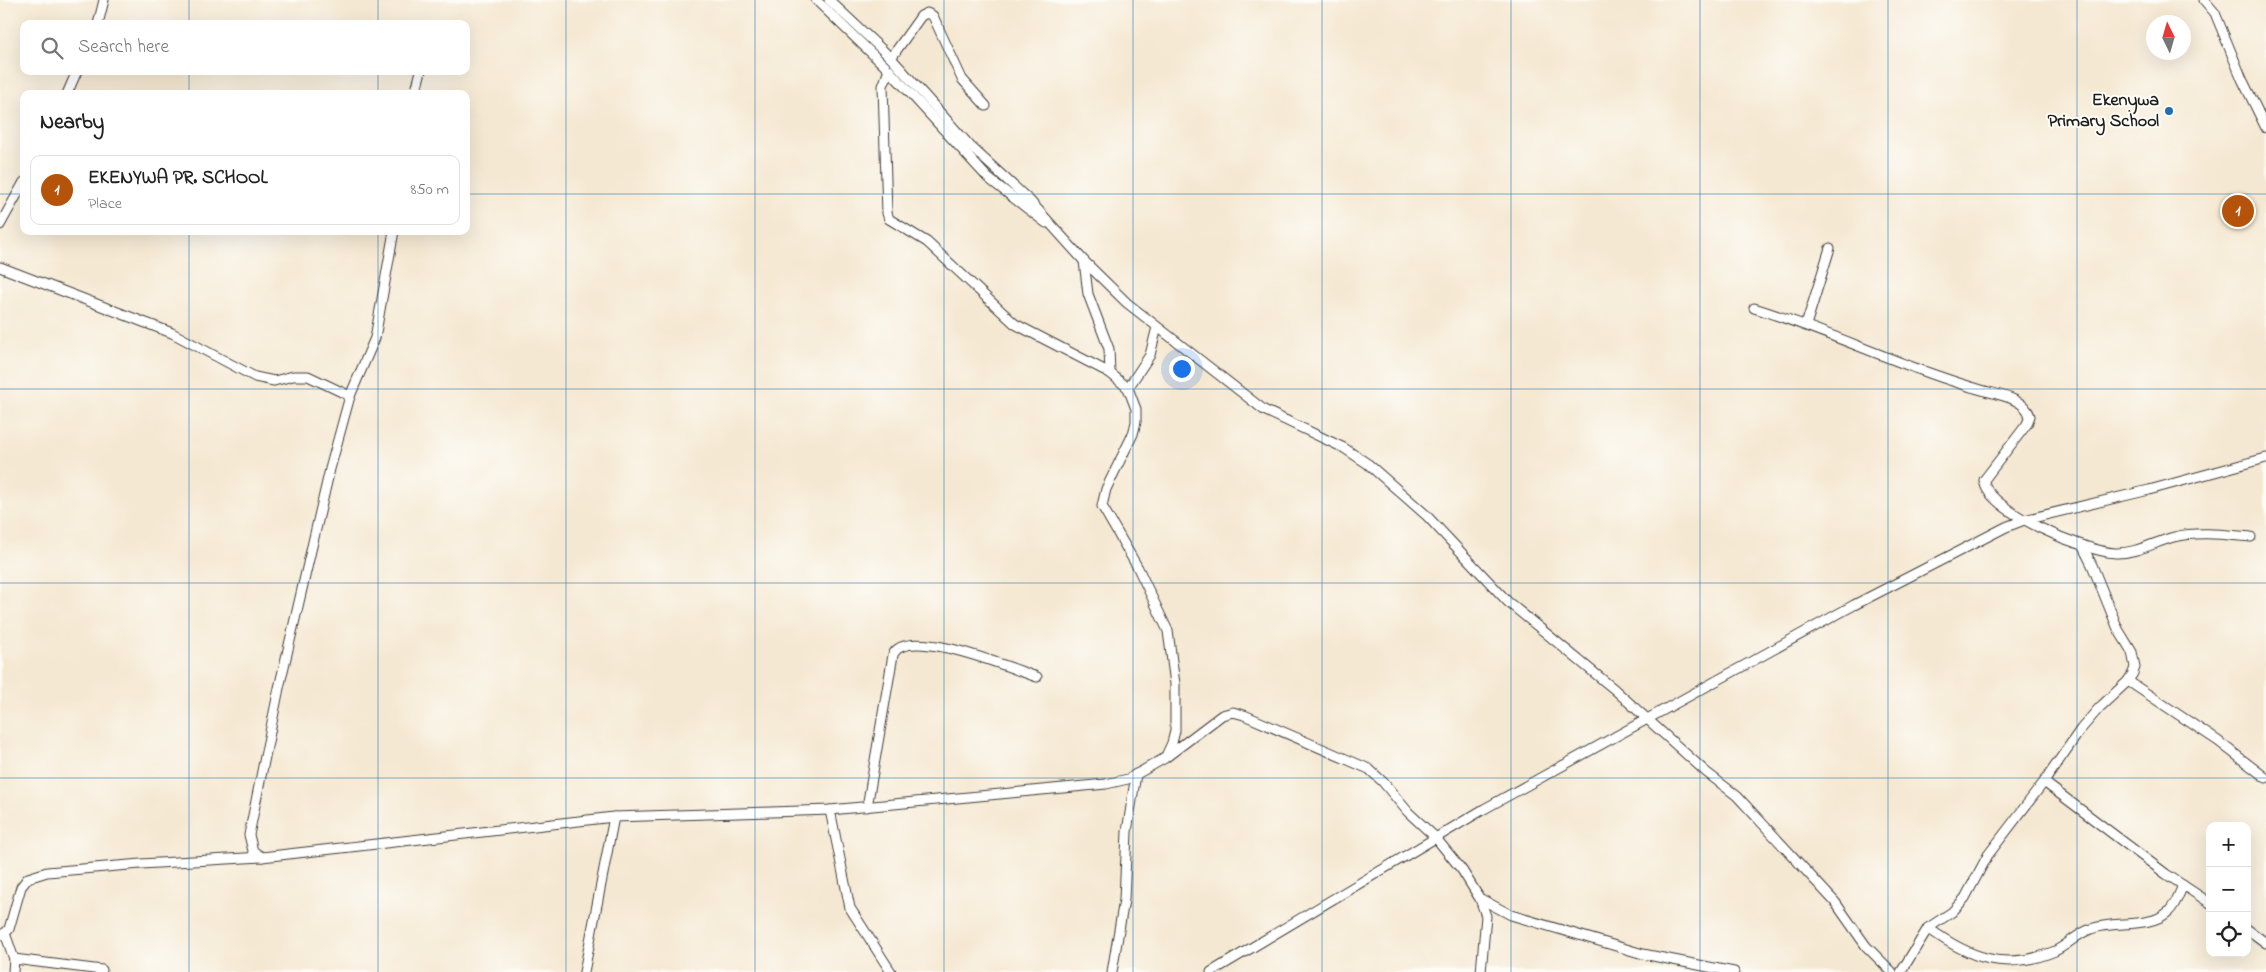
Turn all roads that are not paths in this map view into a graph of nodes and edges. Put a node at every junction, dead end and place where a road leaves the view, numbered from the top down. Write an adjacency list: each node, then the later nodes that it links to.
1 (104, 0): 5 (street)
2 (816, 0): 7 (street)
3 (829, 0): 6 (street)
4 (2204, 0): 13 (street)
5 (99, 20)
6 (891, 58): 12 (street); 17 (street)
7 (889, 70): 17 (street); 24 (street)
8 (75, 75): 10 (street)
9 (420, 75): 11 (street)
10 (68, 90)
11 (417, 90)
12 (986, 106)
13 (2266, 128)
14 (20, 189): 15 (street)
15 (0, 225)
16 (393, 235): 26 (street)
17 (1062, 235): 19 (street)
18 (1830, 248): 22 (street)
19 (1084, 261): 23 (street); 24 (street)
20 (0, 267): 26 (street)
21 (1754, 308): 22 (street)
22 (1806, 325): 28 (street)
23 (1157, 328): 25 (street); 33 (street)
24 (1110, 373): 25 (street)
25 (1128, 388): 34 (street)
26 (350, 396): 42 (street)
27 (2266, 458): 28 (street)
28 (2024, 520): 30 (street); 33 (street)
29 (2250, 537): 30 (street)
30 (2082, 545): 32 (street)
31 (1037, 677): 38 (street)
32 (2128, 681): 36 (street); 37 (street)
33 (1646, 718): 41 (street); 61 (street)
34 (1164, 758): 35 (street); 41 (street)
35 (1136, 774): 38 (street); 57 (street)
36 (2266, 778)
37 (2044, 782): 43 (street); 46 (street)
38 (868, 807): 39 (street)
39 (830, 810): 40 (street); 56 (street)
40 (614, 817): 42 (street); 55 (street)
41 (1435, 837): 44 (street); 58 (street)
42 (262, 857): 48 (street)
43 (2183, 885): 45 (street); 46 (street)
44 (1480, 899): 59 (street); 60 (street)
45 (2206, 900)
46 (1928, 928): 62 (street)
47 (2251, 932): 49 (street)
48 (3, 934): 50 (street)
49 (2266, 943)
50 (14, 959): 51 (street); 53 (street)
51 (45, 962): 52 (street); 54 (street)
52 (102, 970)
53 (13, 972)
54 (45, 972)
55 (584, 972)
56 (891, 972)
57 (1112, 972)
58 (1211, 972)
59 (1481, 972)
60 (1734, 972)
61 (1892, 972)
62 (1901, 972)

